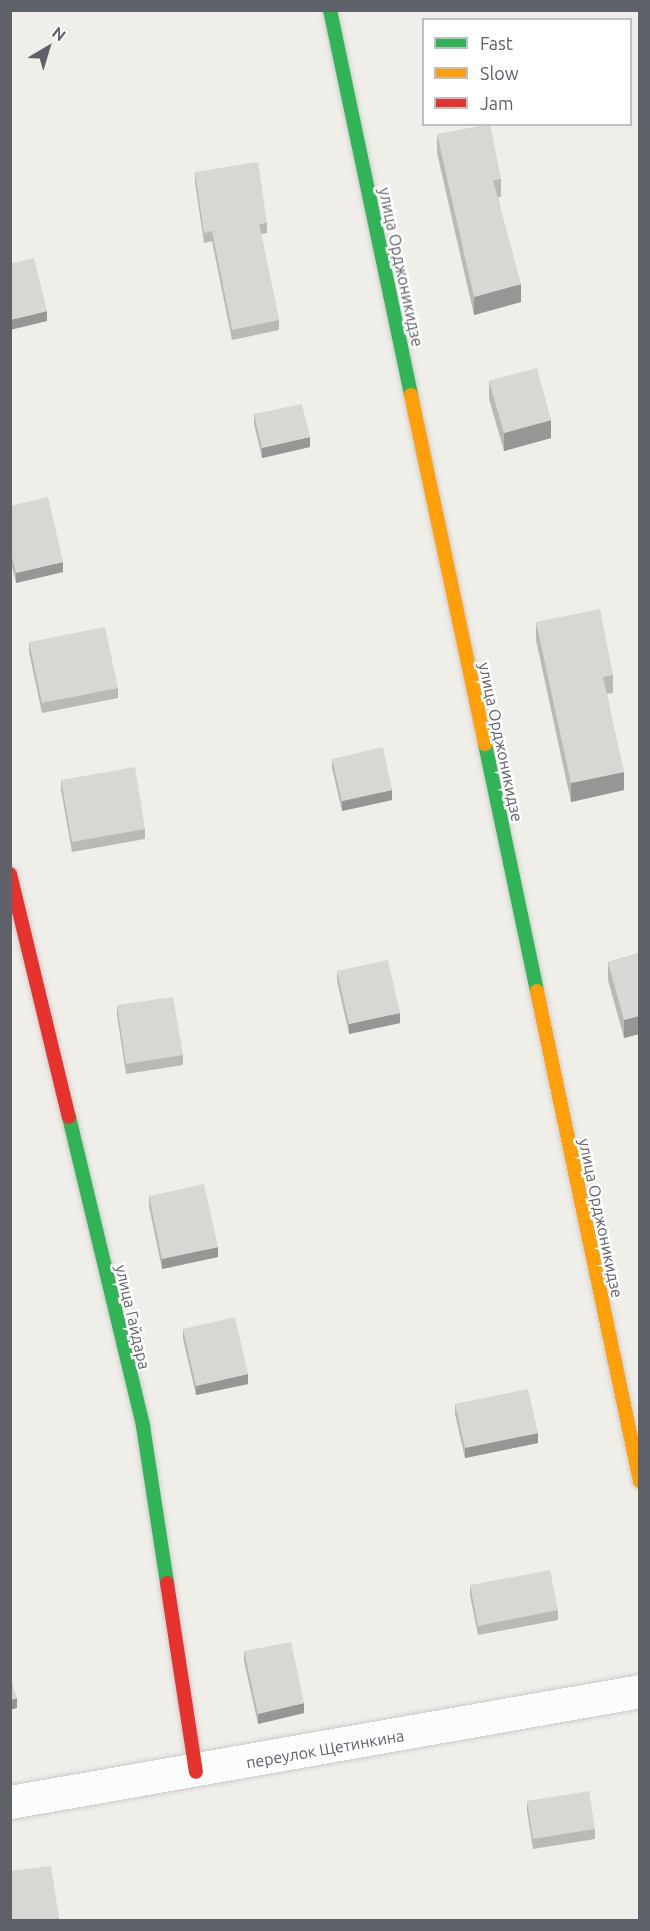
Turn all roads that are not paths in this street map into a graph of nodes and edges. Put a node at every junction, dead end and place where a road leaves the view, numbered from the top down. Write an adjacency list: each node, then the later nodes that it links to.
1 (330, 10): 3 (street, улица Орджоникидзе)
2 (10, 874): 5 (street, улица Гайдара)
3 (639, 1481)
4 (639, 1691): 5 (street, переулок Щетинкина)
5 (196, 1772): 6 (street, переулок Щетинкина)
6 (10, 1802)

